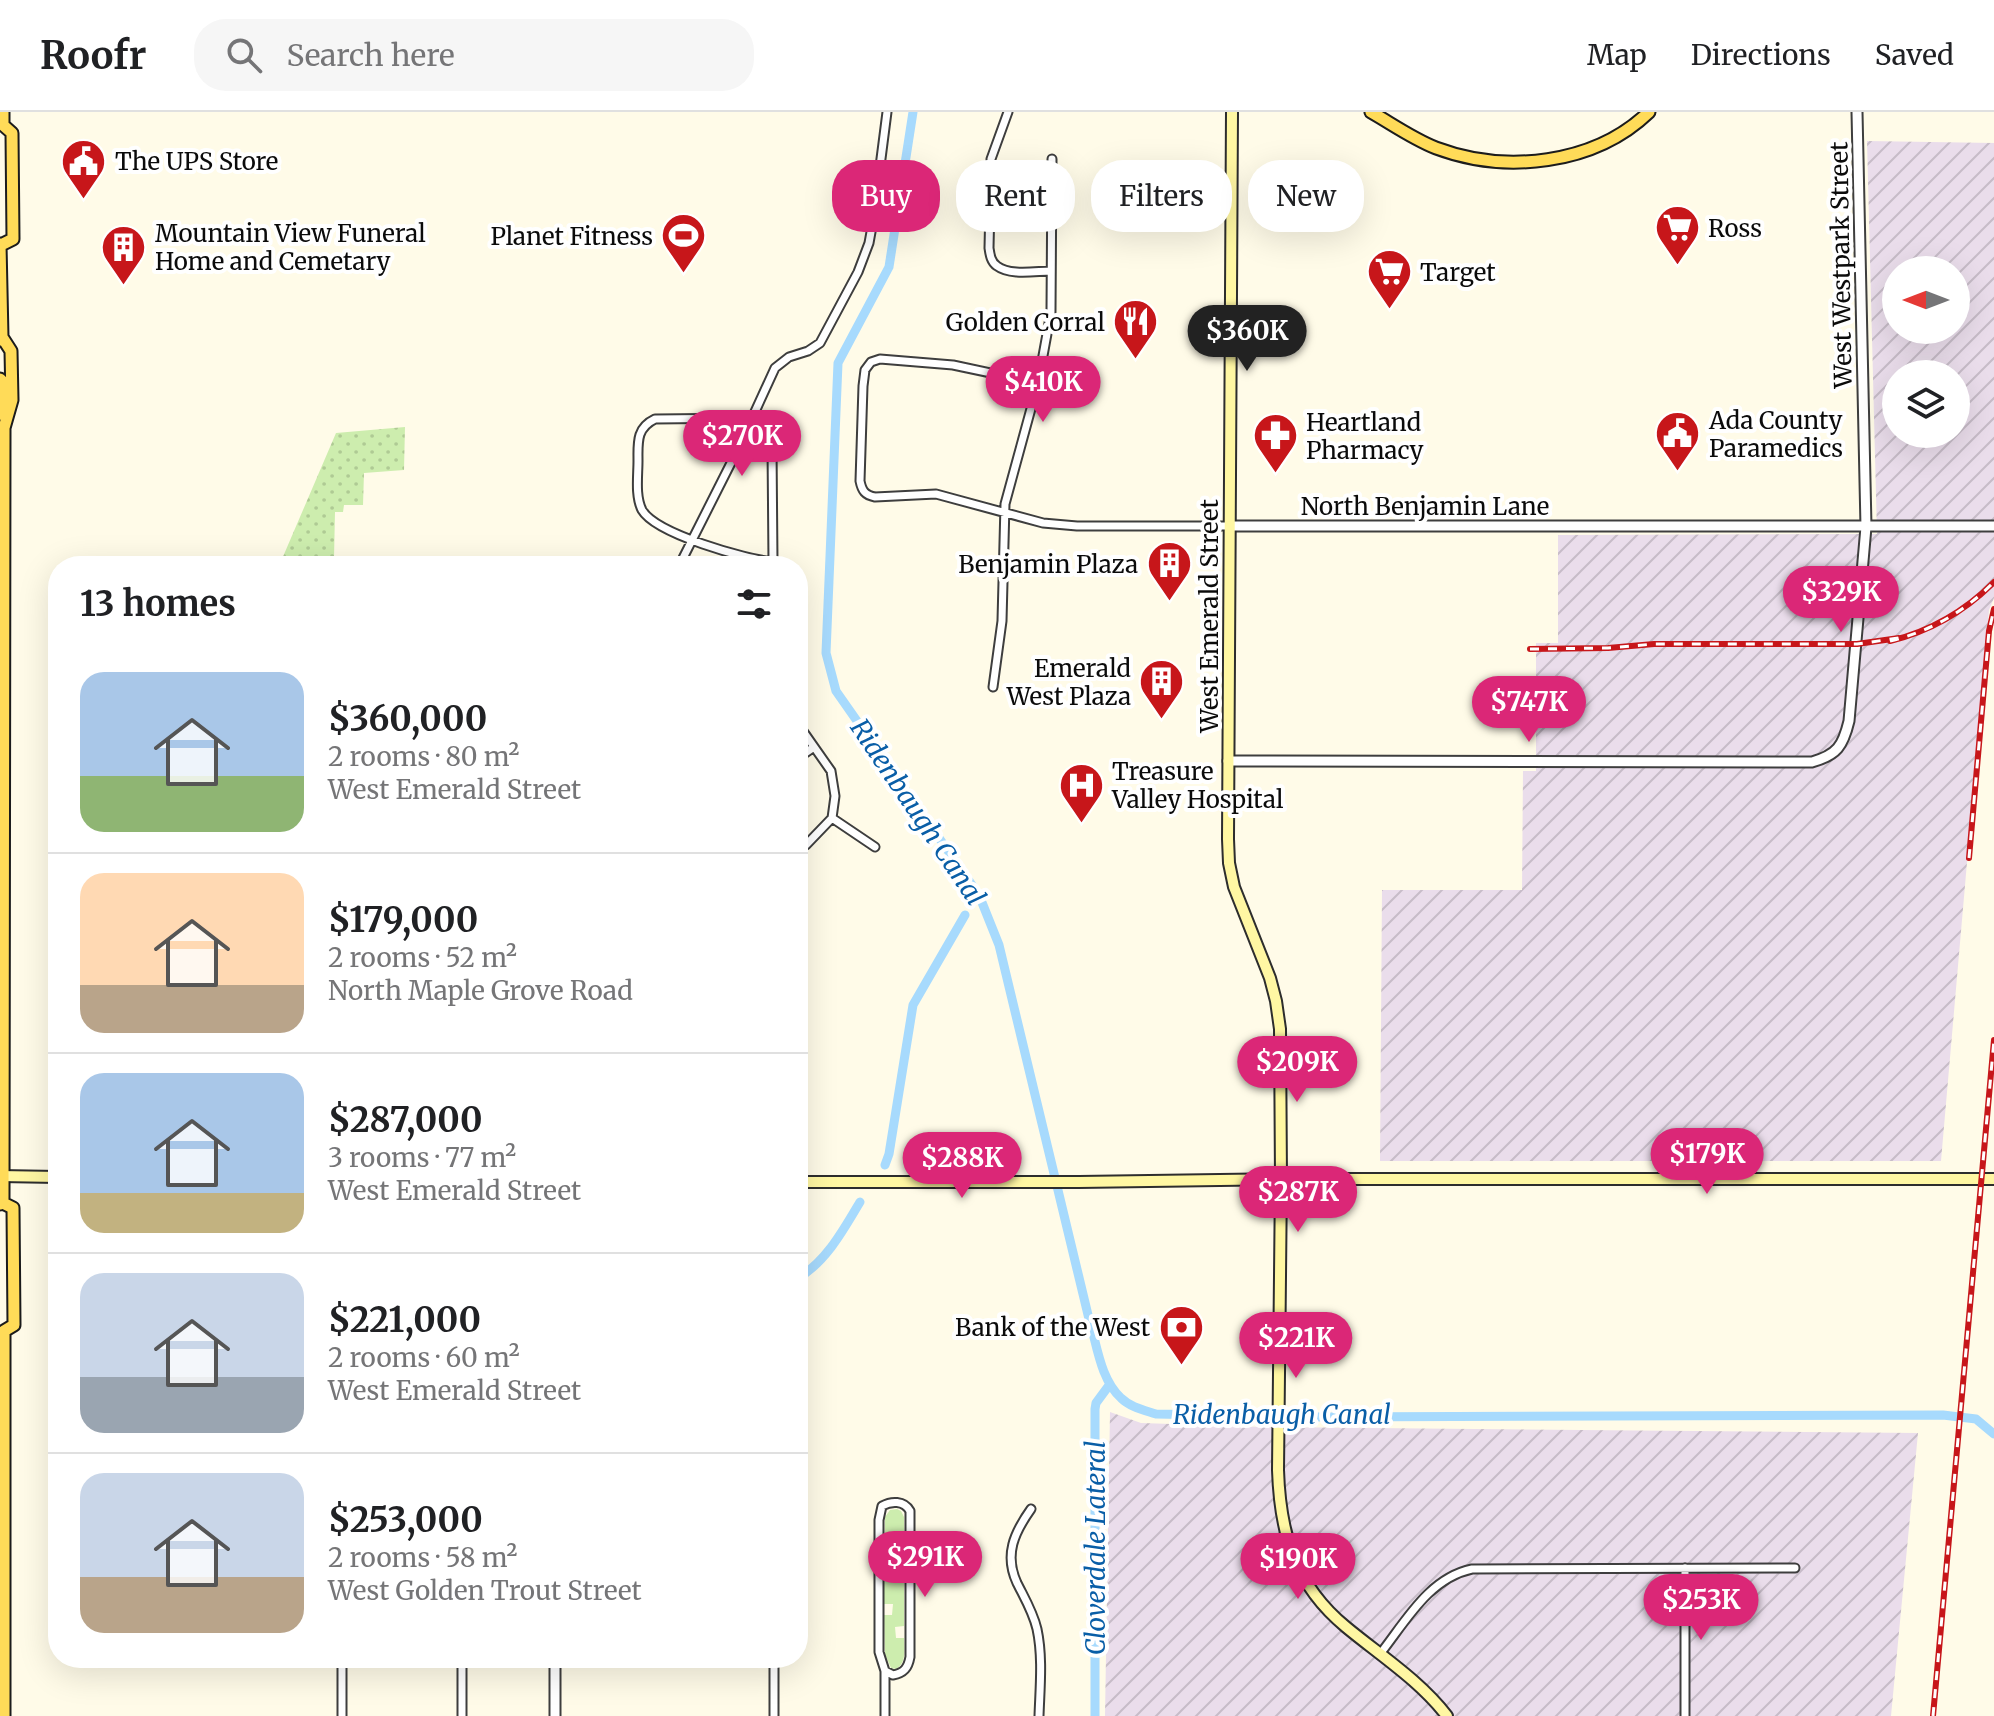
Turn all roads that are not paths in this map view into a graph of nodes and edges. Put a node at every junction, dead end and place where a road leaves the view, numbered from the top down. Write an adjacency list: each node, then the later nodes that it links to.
1 (3, 112): 8 (main road)
2 (887, 112): 15 (street)
3 (1008, 112): 11 (street)
4 (1232, 112): 18 (main road, West Emerald Street)
5 (1371, 112): 6 (main road)
6 (1649, 112)
7 (1857, 112): 20 (street, West Westpark Street)
8 (2, 126): 10 (main road)
9 (1052, 159): 11 (street)
10 (0, 245): 12 (main road)
11 (1051, 271): 14 (street)
12 (1, 339): 16 (main road)
13 (0, 379): 16 (main road)
14 (1038, 383): 17 (street); 17 (street, North Benjamin Lane)
15 (753, 418): 21 (street); 21 (street); 24 (street)
16 (2, 423): 33 (main road)
17 (1004, 514): 18 (street, North Benjamin Lane); 25 (street)
18 (1229, 526): 20 (street, North Benjamin Lane); 29 (main road, West Emerald Street)
19 (1994, 526): 20 (street, North Benjamin Lane)
20 (1866, 527): 29 (street, West Westpark Street)
21 (693, 541): 22 (street); 23 (street)
22 (685, 556)
23 (743, 556)
24 (773, 556)
25 (993, 687)
26 (808, 738): 27 (street)
27 (814, 747): 28 (street); 30 (street)
28 (808, 751)
29 (1228, 761): 35 (main road, West Emerald Street)
30 (832, 818): 31 (street); 32 (street)
31 (808, 843)
32 (875, 847)
33 (1, 1176): 34 (main road); 38 (main road)
34 (48, 1177)
35 (1281, 1179): 36 (main road); 37 (main road); 43 (main road, West Emerald Street)
36 (1994, 1179)
37 (808, 1182)
38 (1, 1204): 39 (main road)
39 (2, 1330): 49 (main road)
40 (1031, 1509): 55 (street)
41 (1685, 1568): 42 (street); 43 (street); 57 (street)
42 (1795, 1568)
43 (1380, 1654): 56 (main road, West Emerald Street)
44 (342, 1668): 50 (street)
45 (462, 1668): 51 (street)
46 (555, 1668): 52 (street)
47 (774, 1668): 53 (street)
48 (885, 1671): 48 (street); 54 (street)
49 (4, 1716)
50 (342, 1716)
51 (462, 1716)
52 (555, 1716)
53 (774, 1716)
54 (885, 1716)
55 (1039, 1716)
56 (1447, 1716)
57 (1685, 1716)

